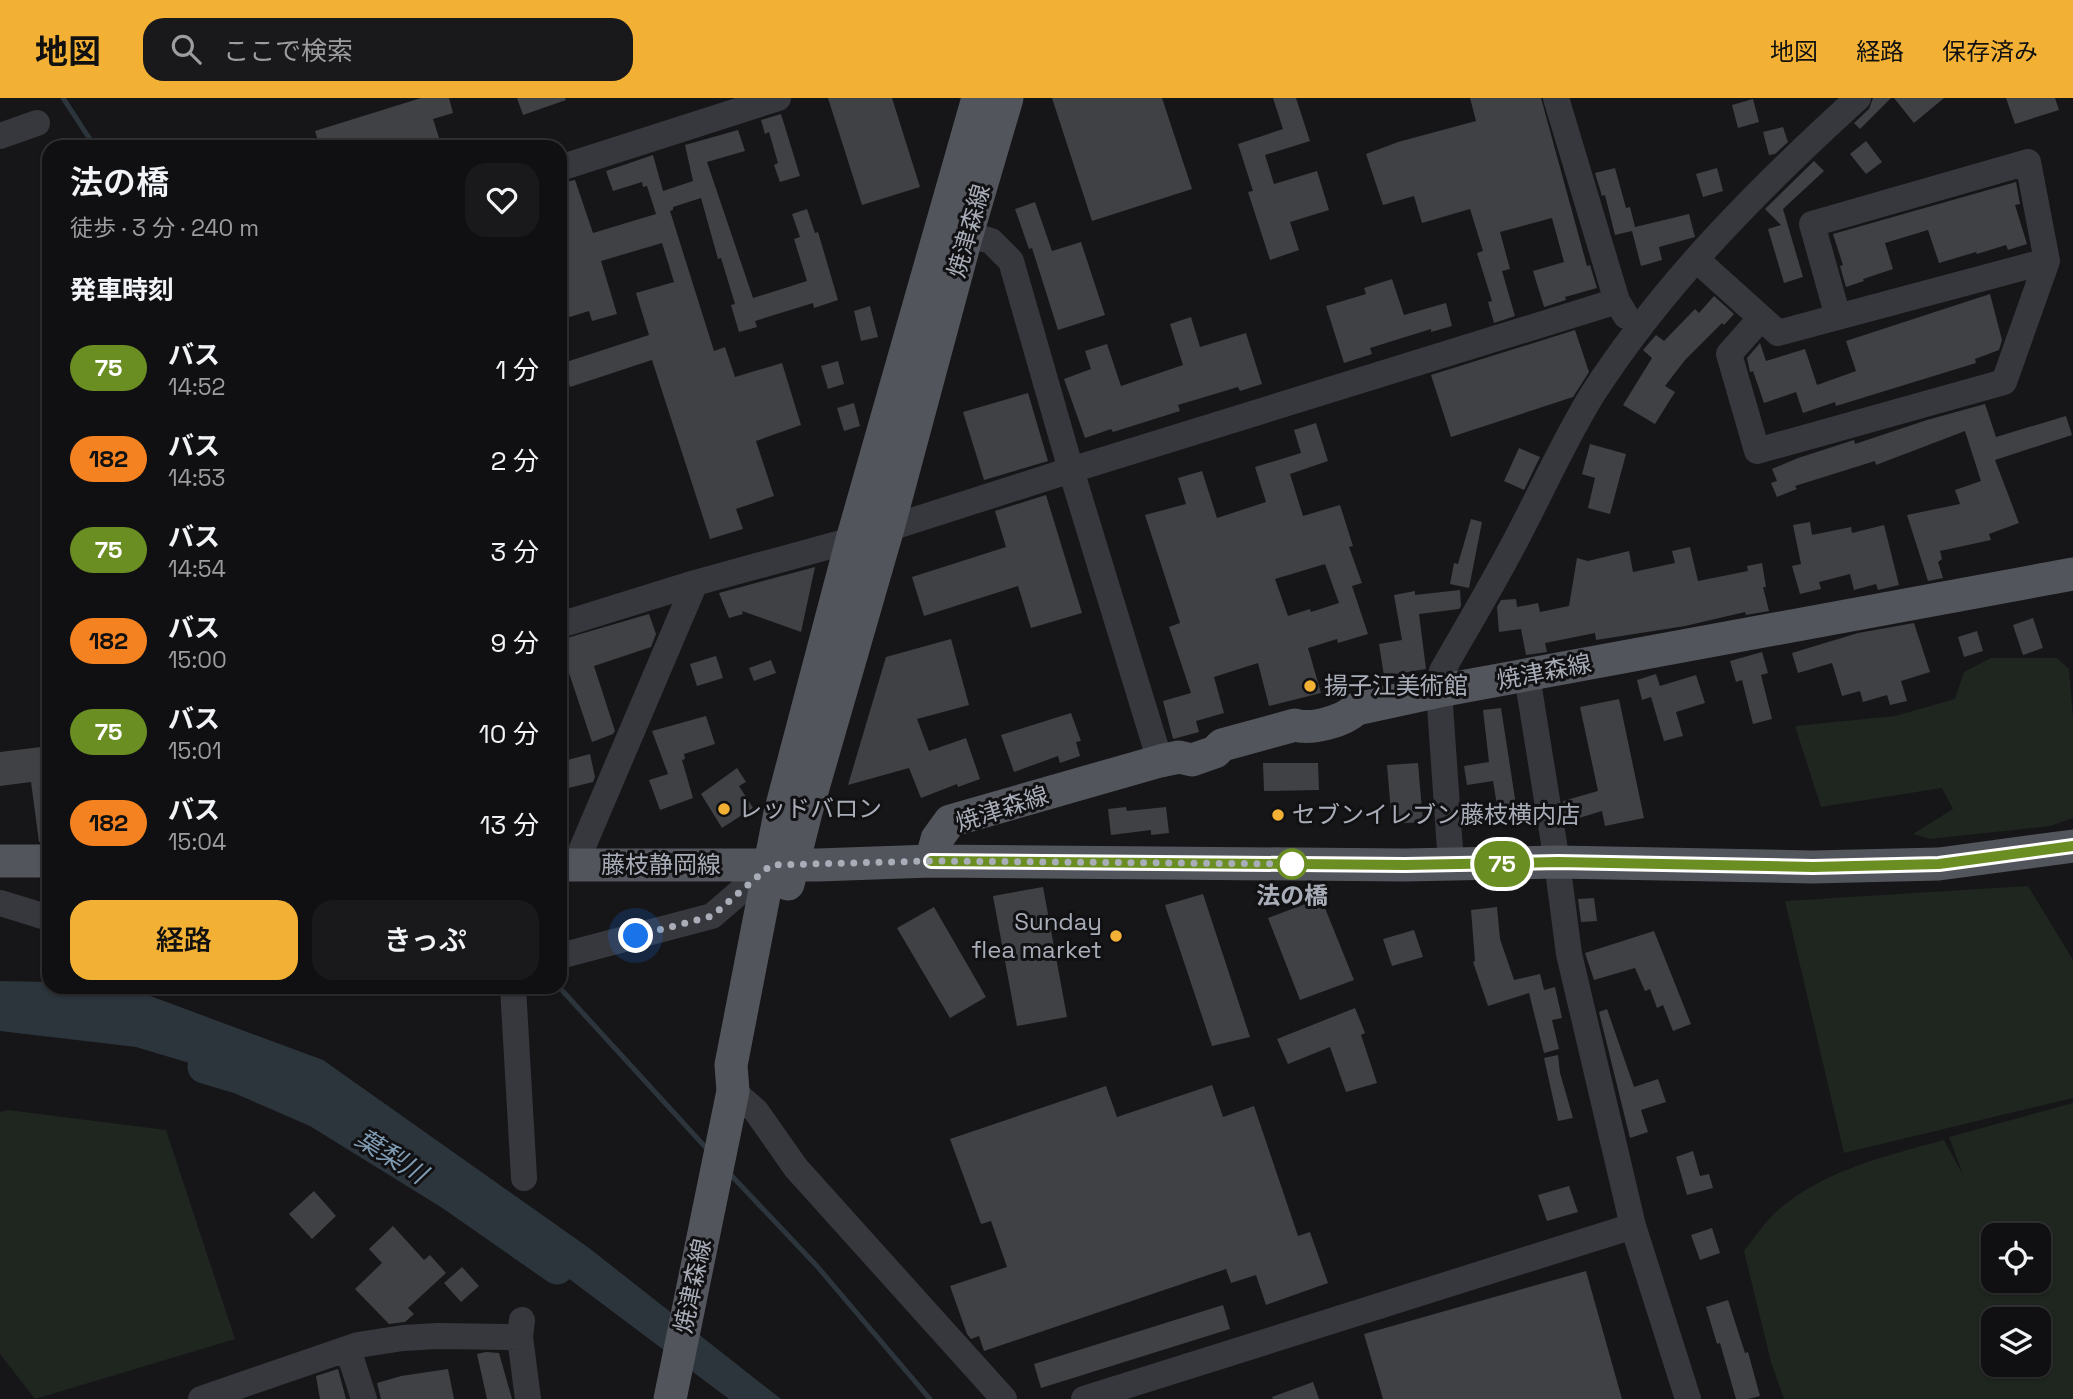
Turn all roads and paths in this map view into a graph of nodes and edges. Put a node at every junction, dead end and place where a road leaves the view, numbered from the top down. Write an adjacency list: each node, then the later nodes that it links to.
1 (778, 98): 8 (street)
2 (978, 98): 18 (main road, 焼津森線)
3 (1007, 98): 9 (main road, 焼津森線)
4 (1556, 98): 12 (street)
5 (1858, 98): 10 (street)
6 (37, 123): 7 (street)
7 (0, 136)
8 (567, 166)
9 (967, 234): 16 (street); 17 (main road, 焼津森線)
10 (1697, 260): 14 (street); 15 (street)
11 (2046, 261): 13 (street); 13 (street); 14 (street)
12 (1617, 301): 15 (street); 16 (street)
13 (1838, 317): 14 (street)
14 (1761, 318)
15 (1635, 333): 23 (street)
16 (1071, 470): 17 (street); 24 (street)
17 (888, 528): 18 (street); 32 (main road, 焼津森線)
18 (852, 540): 20 (street); 32 (main road, 焼津森線)
19 (2073, 574): 22 (main road, 焼津森線)
20 (695, 583): 21 (street); 31 (street)
21 (567, 623)
22 (1527, 676): 23 (main road, 焼津森線); 29 (street)
23 (1439, 691): 24 (main road, 焼津森線); 30 (street)
24 (1160, 761): 26 (main road, 焼津森線)
25 (2073, 846): 29 (main road, 藤枝静岡線)
26 (931, 861): 30 (main road, 藤枝静岡線); 32 (main road, 藤枝静岡線)
27 (0, 862): 28 (main road)
28 (42, 862)
29 (1558, 862): 30 (main road, 藤枝静岡線); 39 (street)
30 (1451, 864)
31 (568, 865): 32 (main road, 藤枝静岡線)
32 (782, 865): 35 (street); 37 (main road, 焼津森線)
33 (0, 903): 34 (street)
34 (42, 916)
35 (567, 954)
36 (513, 994): 38 (street)
37 (733, 1090): 44 (main road, 焼津森線); 45 (street)
38 (524, 1178)
39 (1633, 1226): 46 (street); 47 (street)
40 (348, 1349): 41 (street); 42 (street); 43 (street)
41 (201, 1399)
42 (365, 1399)
43 (528, 1399)
44 (670, 1399)
45 (1004, 1399)
46 (1084, 1399)
47 (1688, 1399)

